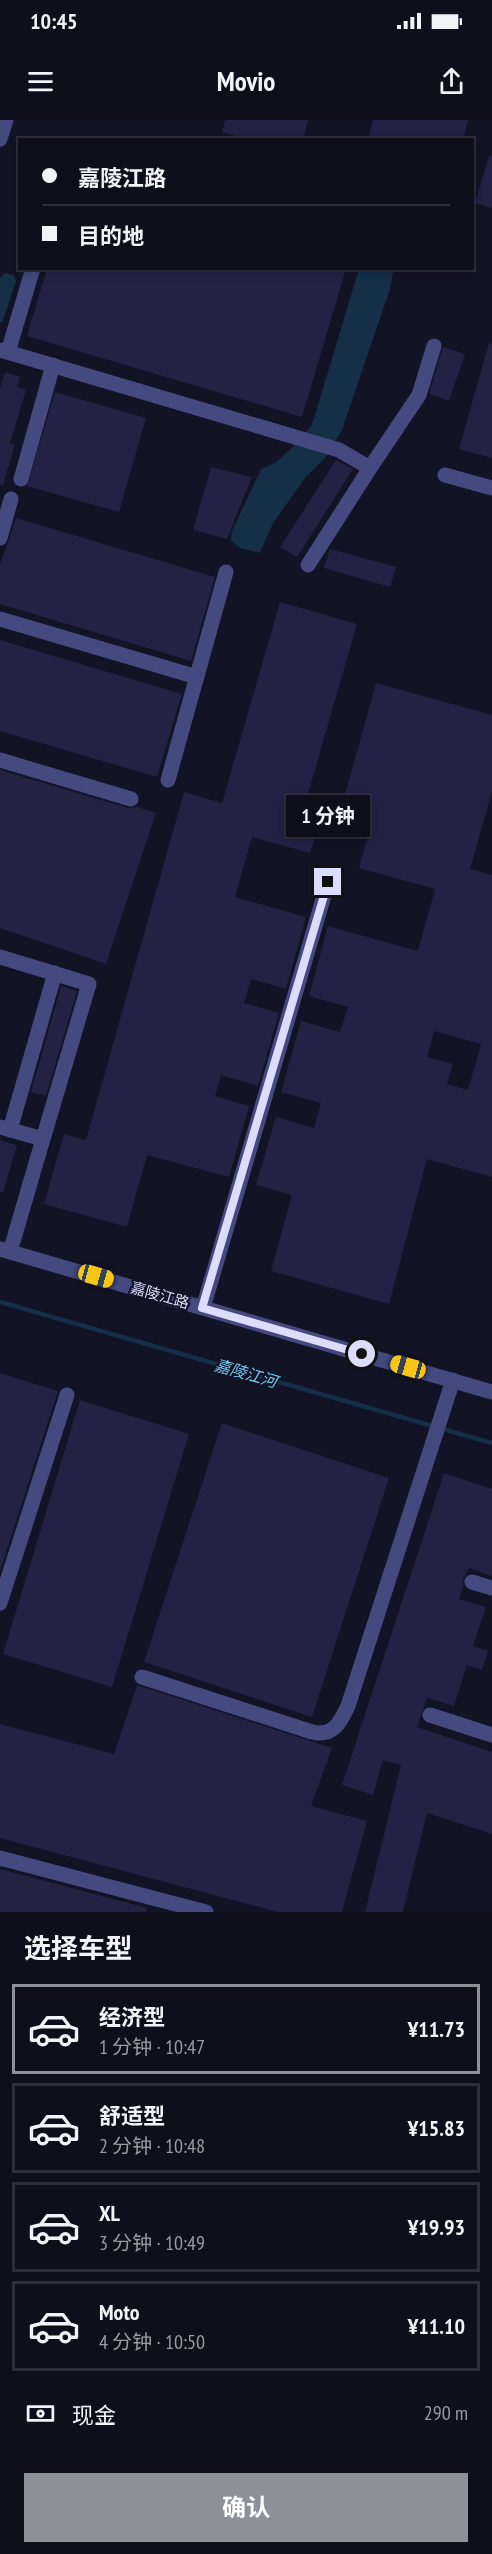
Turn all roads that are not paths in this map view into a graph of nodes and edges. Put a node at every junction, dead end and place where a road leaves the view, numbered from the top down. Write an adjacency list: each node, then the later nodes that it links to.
1 (6, 120): 2 (street)
2 (0, 139)
3 (32, 270): 5 (street)
4 (434, 346): 7 (street)
5 (4, 351): 6 (street)
6 (53, 365): 7 (street); 9 (street)
7 (370, 468): 13 (street)
8 (446, 475): 10 (street)
9 (21, 479)
10 (492, 488)
11 (11, 499): 12 (street)
12 (0, 538)
13 (308, 564)
14 (226, 572): 16 (street)
15 (0, 619): 16 (street)
16 (197, 677): 18 (street)
17 (0, 760): 19 (street)
18 (168, 780)
19 (131, 799)
20 (328, 882): 26 (street)
21 (0, 957): 22 (street)
22 (55, 973): 23 (street); 24 (street)
23 (5, 1128): 24 (street)
24 (43, 1138): 25 (street)
25 (5, 1250): 26 (street, 嘉陵江路)
26 (202, 1308): 27 (street, 嘉陵江路)
27 (453, 1380): 28 (street, 嘉陵江路); 33 (street)
28 (492, 1392)
29 (67, 1395): 32 (street)
30 (472, 1582): 31 (street)
31 (492, 1588)
32 (0, 1603)
33 (142, 1677)
34 (430, 1715): 35 (street)
35 (492, 1735)
36 (0, 1858): 37 (street)
37 (206, 1912)

